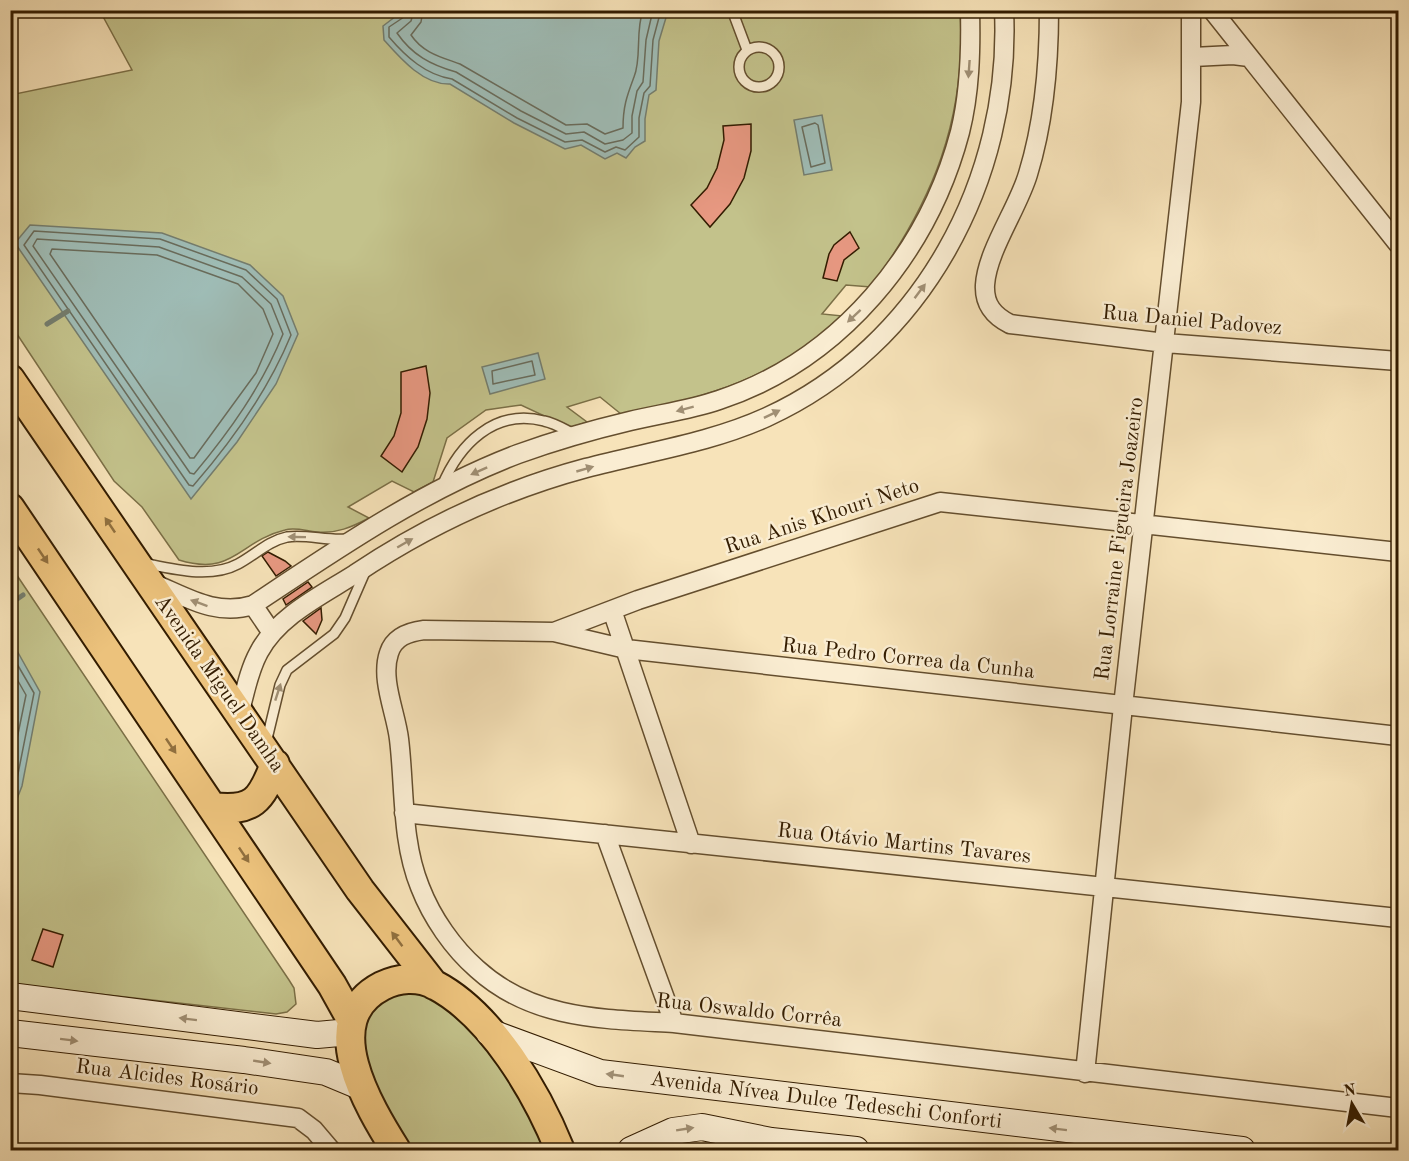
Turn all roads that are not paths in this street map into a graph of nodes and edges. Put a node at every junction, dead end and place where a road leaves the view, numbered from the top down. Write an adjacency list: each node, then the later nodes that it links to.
1 (732, 10): 7 (lane)
2 (970, 10): 12 (street, one-way to 12)
3 (1004, 10): 15 (street, one-way to 3)
4 (1049, 10): 11 (street, Rua Daniel Padovez)
5 (1191, 10): 8 (street, Rua Lorraine Figueira Joazeiro)
6 (1212, 10): 9 (street)
7 (747, 50): 7 (lane)
8 (1193, 57): 9 (street); 11 (street, Rua Lorraine Figueira Joazeiro)
9 (1249, 57): 10 (street)
10 (1398, 244)
11 (1165, 344): 13 (street, Rua Daniel Padovez); 21 (street, Rua Lorraine Figueira Joazeiro)
12 (801, 360): 15 (street); 16 (street, one-way to 16)
13 (1398, 361)
14 (10, 379): 25 (main road, Avenida Miguel Damha, one-way to 14)
15 (821, 388): 19 (street, one-way to 15)
16 (576, 435): 17 (street); 18 (lane)
17 (505, 460): 18 (street, one-way to 18); 19 (street)
18 (441, 490): 22 (street)
19 (516, 492): 24 (street, one-way to 19)
20 (10, 508): 36 (main road, one-way to 36)
21 (1145, 525): 23 (street, Rua Anis Khouri Neto); 27 (street, Rua Anis Khouri Neto); 32 (street, Rua Lorraine Figueira Joazeiro)
22 (356, 538): 24 (street); 25 (lane, one-way to 25); 26 (street)
23 (1398, 552)
24 (370, 563): 30 (street); 35 (lane, one-way to 24)
25 (141, 571): 26 (street, one-way to 25); 33 (main road, Avenida Miguel Damha)
26 (253, 605): 30 (street)
27 (612, 610): 29 (street, Rua Anis Khouri Neto); 31 (street)
28 (413, 631): 29 (street, Rua Pedro Correa da Cunha); 37 (street, Rua Oswaldo Corrêa)
29 (554, 632): 31 (street, Rua Pedro Correa da Cunha)
30 (272, 633): 33 (street)
31 (626, 650): 32 (street, Rua Pedro Correa da Cunha); 39 (street)
32 (1123, 706): 34 (street, Rua Pedro Correa da Cunha); 40 (street, Rua Lorraine Figueira Joazeiro)
33 (240, 711): 35 (main road, Avenida Miguel Damha)
34 (1398, 736)
35 (270, 756): 36 (main road); 42 (main road, Avenida Miguel Damha, one-way to 35)
36 (212, 807): 45 (main road, one-way to 45)
37 (404, 813): 38 (street, Rua Otávio Martins Tavares); 44 (street, Rua Oswaldo Corrêa)
38 (605, 834): 39 (street, Rua Otávio Martins Tavares); 44 (street)
39 (691, 844): 40 (street, Rua Otávio Martins Tavares)
40 (1105, 888): 41 (street, Rua Otávio Martins Tavares); 48 (street, Rua Lorraine Figueira Joazeiro)
41 (1398, 918)
42 (434, 985): 45 (main road); 46 (main road, Avenida Miguel Damha)
43 (10, 996): 45 (main road, one-way to 43)
44 (674, 1023): 48 (street, Rua Oswaldo Corrêa)
45 (351, 1025): 50 (main road)
46 (489, 1032): 54 (main road, Avenida Miguel Damha); 57 (main road, Avenida Nívea Dulce Tedeschi Conforti, one-way to 46)
47 (10, 1033): 50 (main road, one-way to 50)
48 (1085, 1073): 51 (street, Rua Oswaldo Corrêa)
49 (10, 1083): 52 (street, Rua Alcides Rosário)
50 (362, 1087): 53 (main road)
51 (1398, 1108)
52 (330, 1150)
53 (396, 1150)
54 (560, 1150)
55 (631, 1150): 56 (main road, Avenida Nívea Dulce Tedeschi Conforti, one-way to 56)
56 (856, 1150)
57 (1242, 1150)

